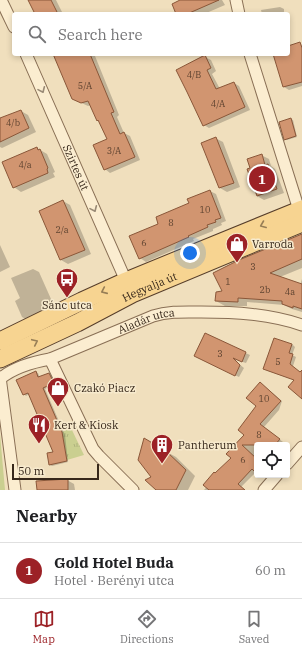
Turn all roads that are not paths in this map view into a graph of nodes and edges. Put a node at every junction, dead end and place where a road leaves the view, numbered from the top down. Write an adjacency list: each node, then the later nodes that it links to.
1 (1, 0): 4 (street)
2 (236, 0): 3 (street)
3 (239, 12)
4 (12, 24)
5 (27, 56): 8 (street, Szirtes út, one-way to 8)
6 (251, 56): 7 (street)
7 (301, 214): 8 (main road, Hegyalja út, one-way to 8); 11 (main road, Hegyalja út, one-way to 7)
8 (126, 281): 10 (main road, Hegyalja út, one-way to 10)
9 (302, 325): 12 (street, Aladár utca)
10 (0, 341)
11 (0, 359)
12 (50, 359): 13 (street, Aladár utca); 18 (street)
13 (0, 378): 17 (street)
14 (302, 447): 15 (street)
15 (290, 461)
16 (274, 478): 19 (street)
17 (15, 490)
18 (133, 490)
19 (264, 490)

